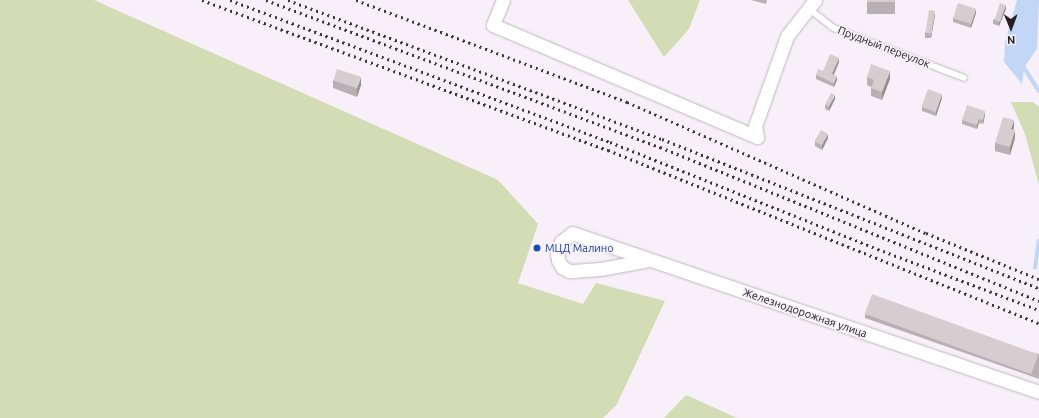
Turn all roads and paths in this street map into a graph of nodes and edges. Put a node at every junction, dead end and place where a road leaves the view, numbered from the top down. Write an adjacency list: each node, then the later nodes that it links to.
1 (503, 0): 2 (street)
2 (811, 4): 3 (lane, Прудный переулок)
3 (964, 78)
4 (649, 260): 4 (street, Железнодорожная улица); 5 (street, Железнодорожная улица)
5 (1039, 392)

